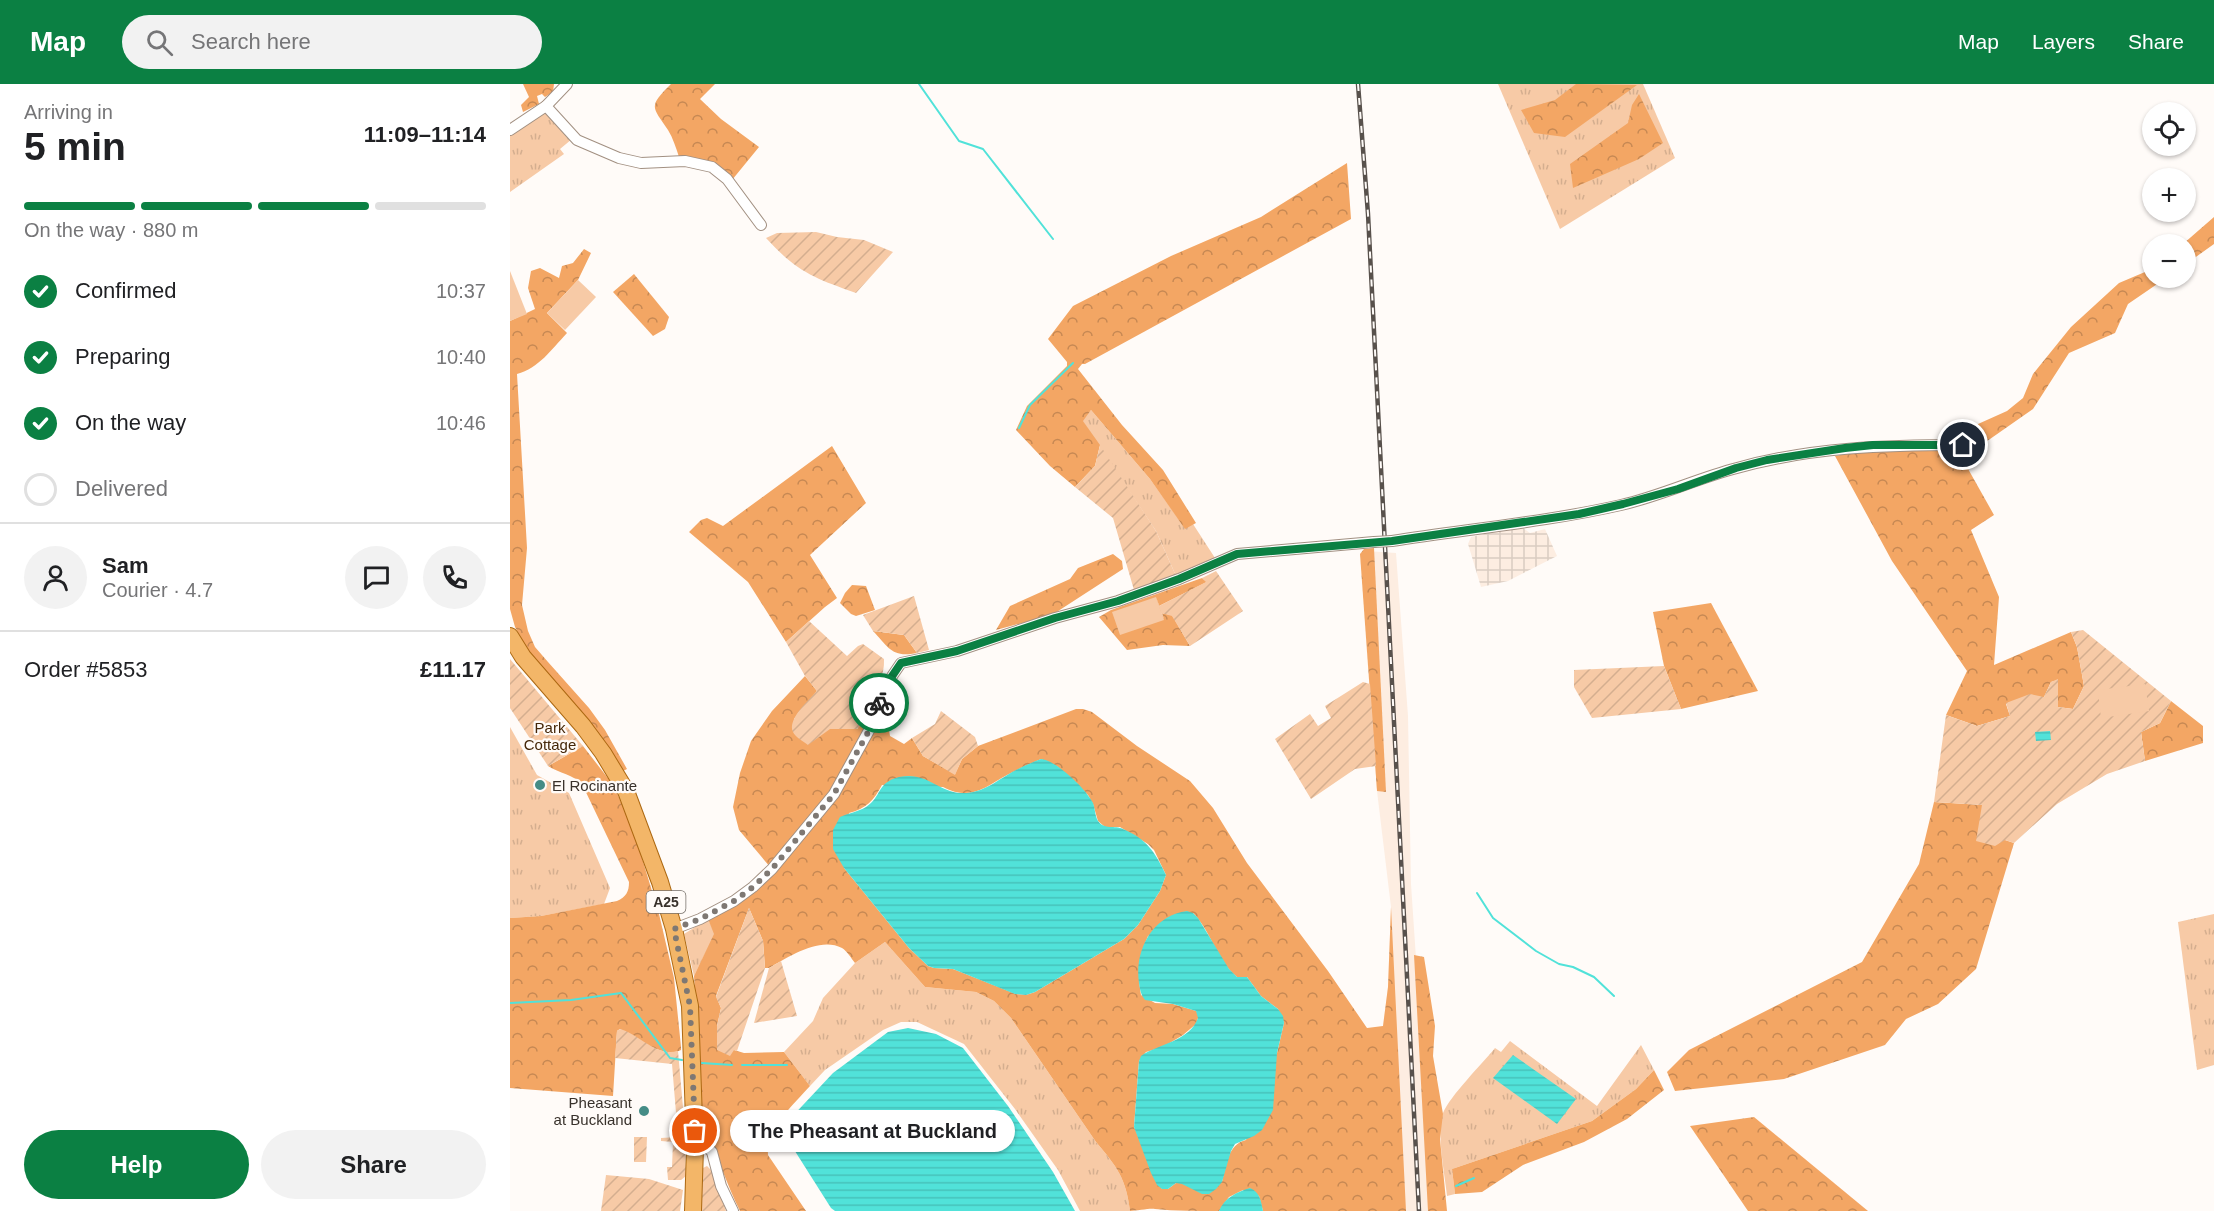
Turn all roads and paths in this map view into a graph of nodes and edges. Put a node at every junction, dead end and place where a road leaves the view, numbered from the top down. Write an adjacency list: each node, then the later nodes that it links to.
1 (567, 84): 2 (street)
2 (546, 106): 3 (street); 4 (street)
3 (510, 130)
4 (762, 225)
5 (1963, 445): 7 (street, bridge)
6 (510, 636): 7 (main road, A25)
7 (674, 929): 8 (main road, A25)
8 (695, 1148): 9 (main road, A25); 10 (street)
9 (693, 1211)
10 (733, 1211)

